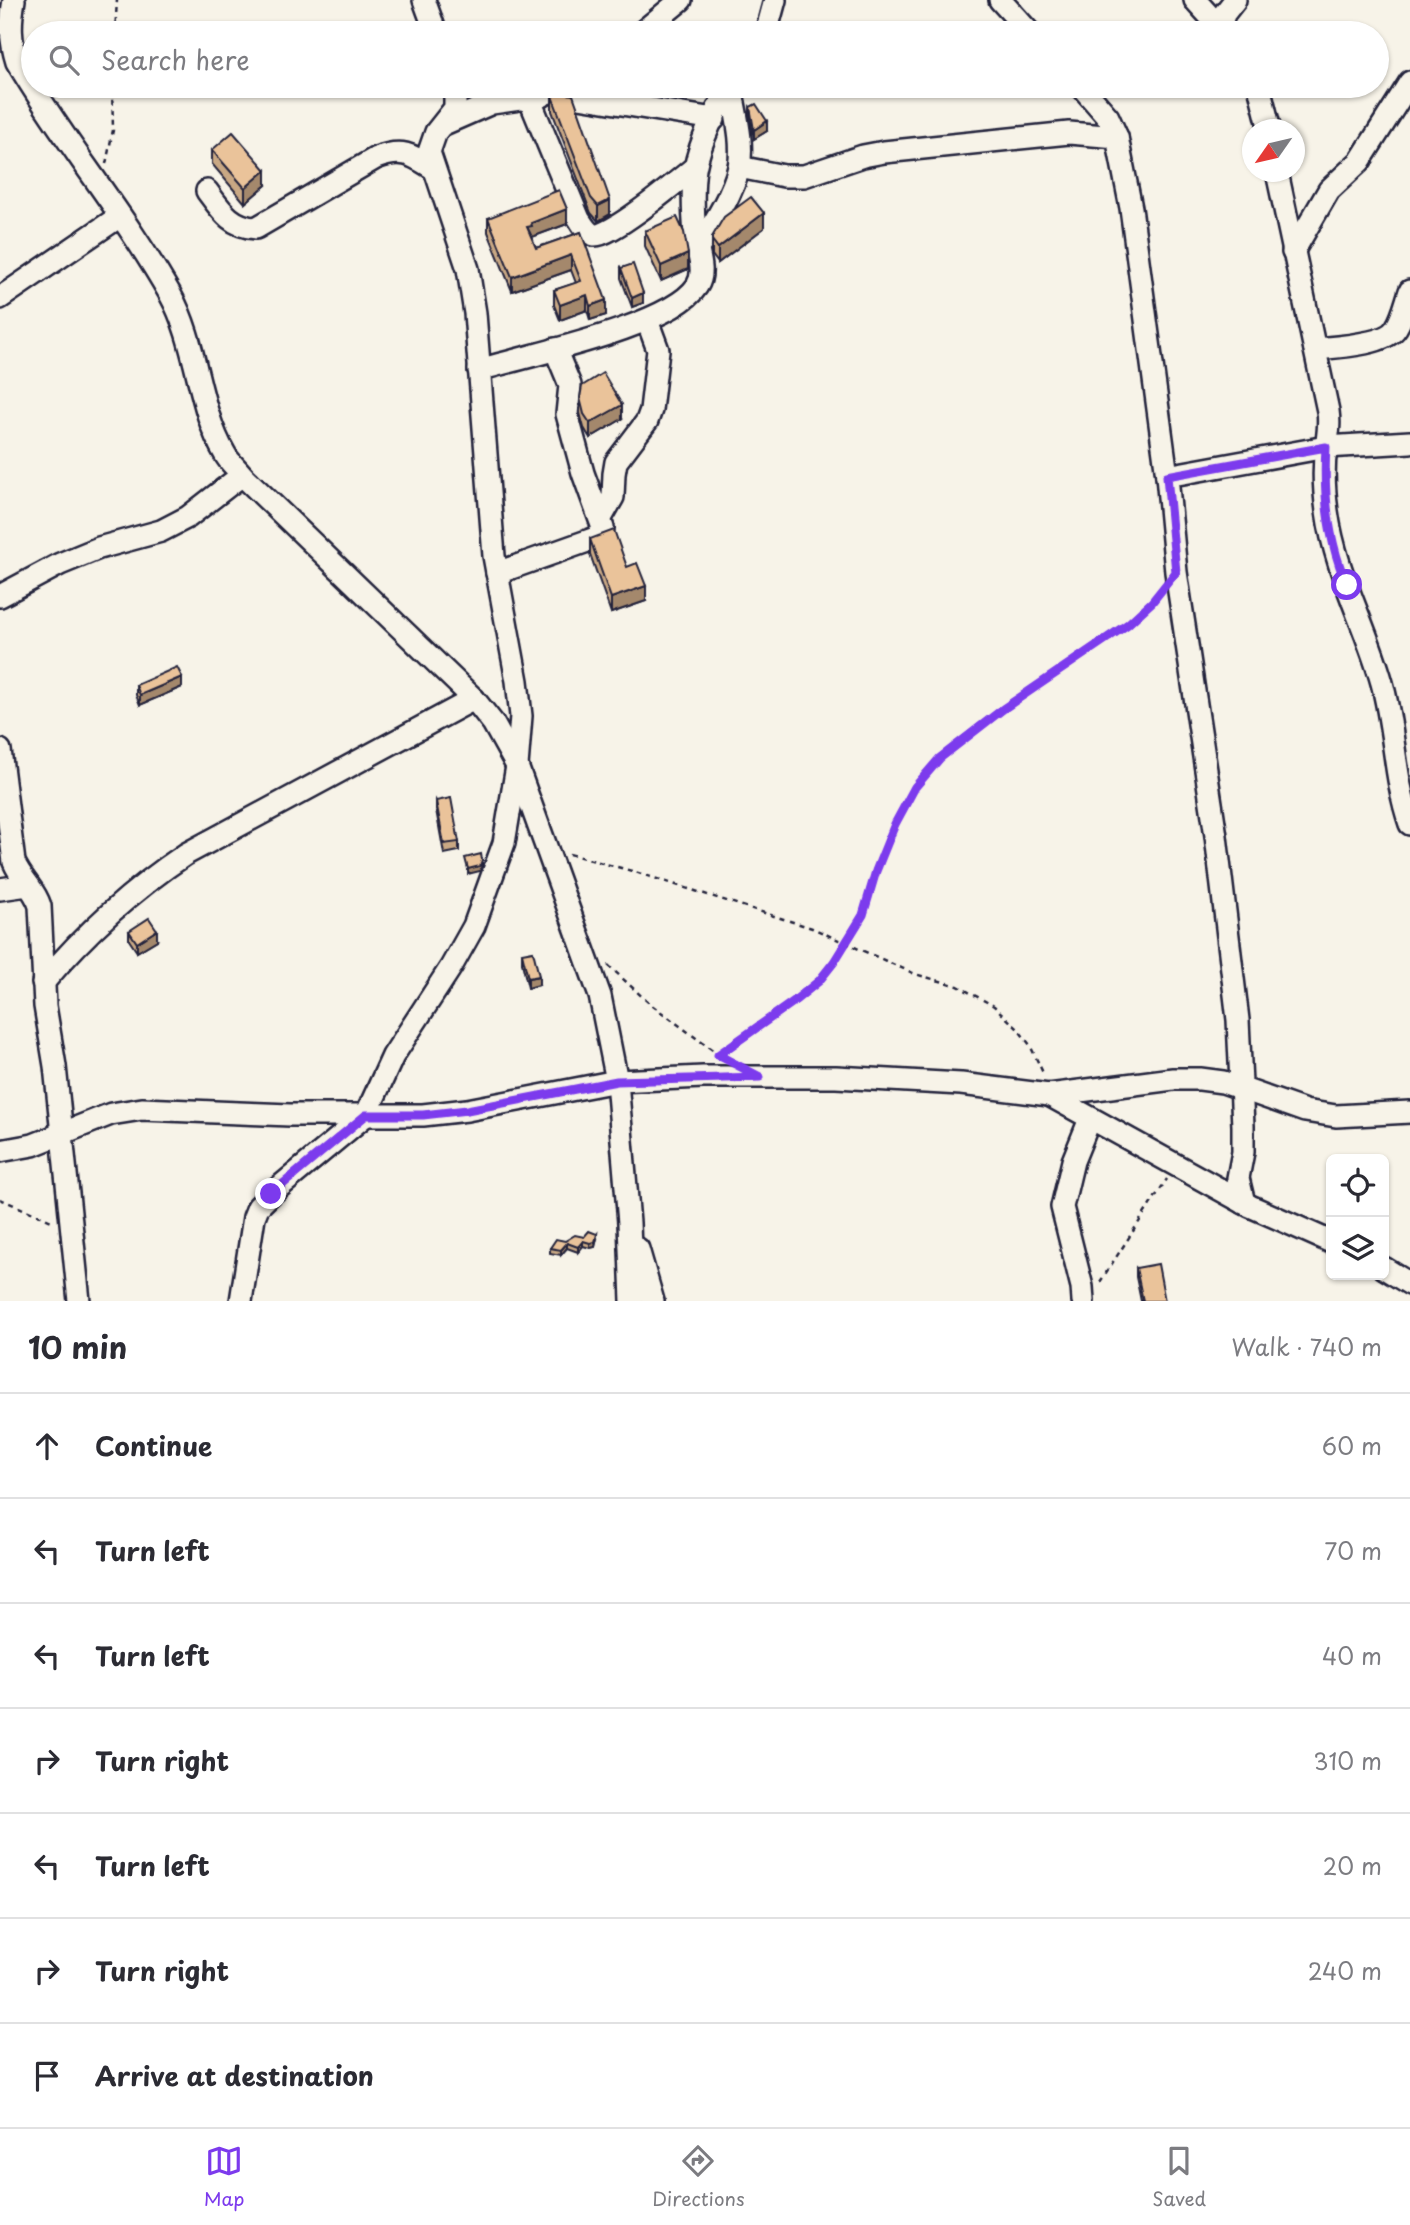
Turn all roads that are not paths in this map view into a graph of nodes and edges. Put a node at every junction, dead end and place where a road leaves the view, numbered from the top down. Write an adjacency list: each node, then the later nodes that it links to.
1 (13, 0): 14 (street)
2 (424, 0): 8 (street)
3 (681, 0): 9 (street)
4 (775, 0): 10 (street)
5 (1000, 0): 11 (street)
6 (1195, 0): 12 (street)
7 (1235, 0): 13 (street)
8 (432, 21)
9 (656, 21)
10 (769, 21)
11 (1019, 21)
12 (1215, 21)
13 (1224, 21)
14 (7, 53): 15 (street)
15 (21, 73)
16 (1410, 82): 36 (street)
17 (39, 98): 34 (street)
18 (455, 98): 27 (street)
19 (529, 98): 27 (street); 29 (street)
20 (608, 98): 25 (street)
21 (725, 98): 25 (street)
22 (733, 98): 30 (street)
23 (1091, 98): 28 (street)
24 (1262, 98): 26 (street)
25 (714, 119): 29 (street)
26 (1267, 119)
27 (444, 124): 31 (street)
28 (1117, 137): 30 (street); 46 (street)
29 (695, 167): 35 (street)
30 (738, 167): 35 (street)
31 (434, 169): 33 (street); 42 (street)
32 (1279, 182): 36 (street)
33 (207, 191)
34 (120, 216): 38 (street); 45 (street)
35 (697, 250): 39 (street)
36 (1293, 252): 41 (street)
37 (1410, 291): 41 (street)
38 (0, 298)
39 (647, 320): 40 (street); 47 (street)
40 (555, 349): 42 (street); 47 (street)
41 (1315, 349): 44 (street)
42 (479, 370): 48 (street)
43 (1410, 442): 44 (street)
44 (1326, 447): 46 (street); 53 (street)
45 (242, 475): 49 (street); 50 (street)
46 (1167, 476): 58 (street)
47 (601, 518): 48 (street)
48 (497, 573): 52 (street)
49 (0, 596)
50 (474, 699): 52 (street); 56 (street)
51 (0, 750): 54 (street)
52 (517, 766): 57 (street); 61 (street)
53 (1410, 824)
54 (28, 885): 55 (street); 56 (street)
55 (0, 889)
56 (43, 983): 63 (street)
57 (617, 1081): 59 (street); 61 (street); 66 (street)
58 (1243, 1088): 59 (street); 60 (street); 65 (street)
59 (1049, 1096): 62 (street)
60 (1410, 1112)
61 (366, 1115): 63 (street); 72 (street)
62 (1090, 1119): 65 (street); 70 (street)
63 (61, 1133): 64 (street); 71 (street)
64 (0, 1151)
65 (1244, 1203): 67 (street)
66 (629, 1223): 73 (street); 74 (street)
67 (1326, 1240)
68 (1389, 1271): 69 (street)
69 (1410, 1284)
70 (1090, 1294)
71 (79, 1301)
72 (241, 1301)
73 (632, 1301)
74 (653, 1301)

